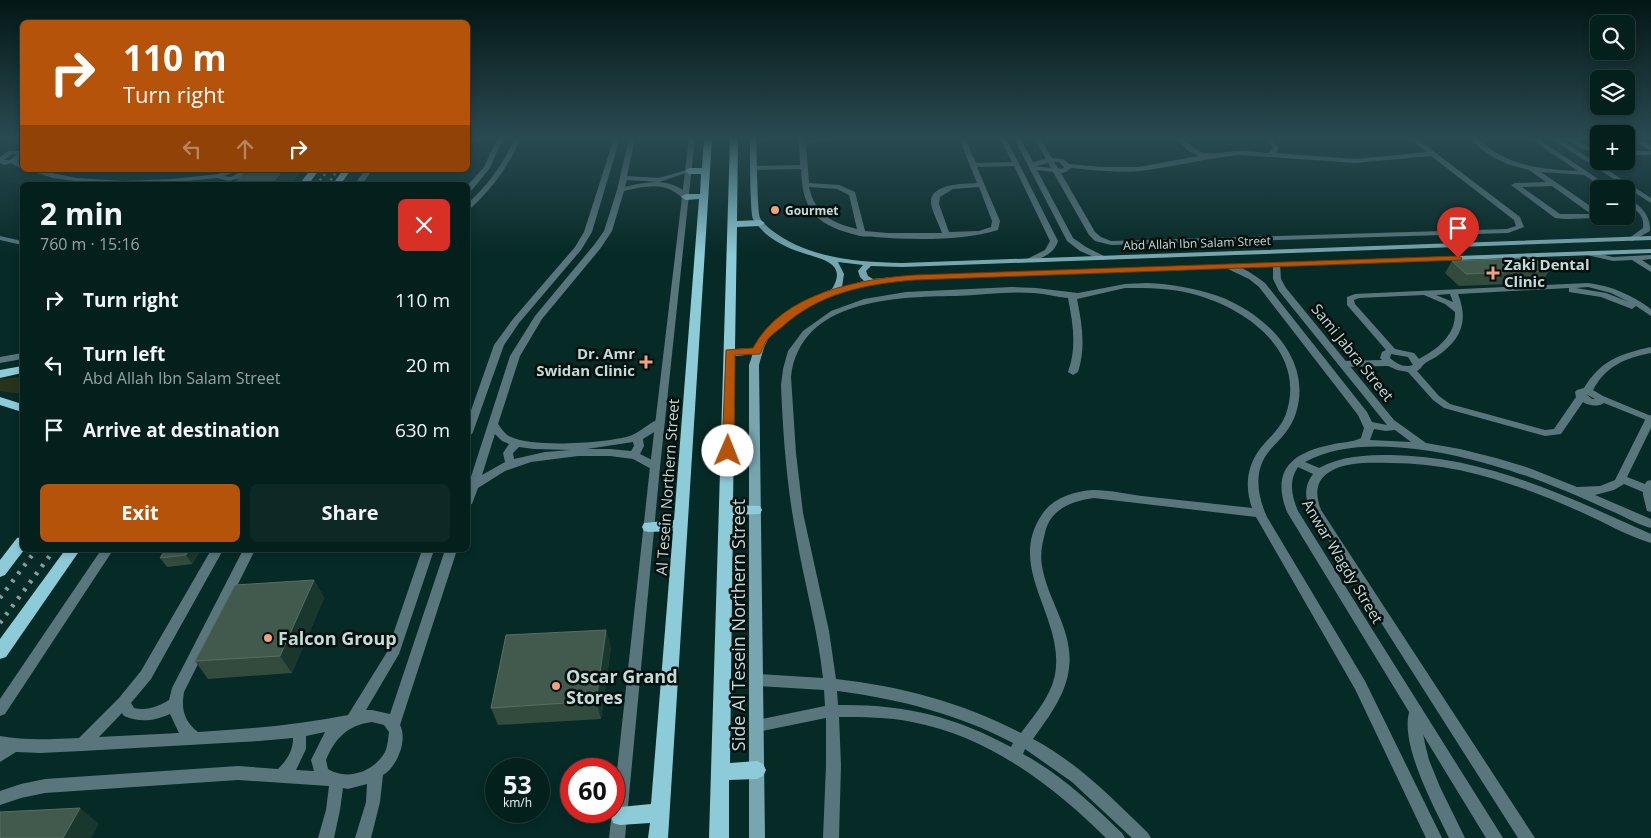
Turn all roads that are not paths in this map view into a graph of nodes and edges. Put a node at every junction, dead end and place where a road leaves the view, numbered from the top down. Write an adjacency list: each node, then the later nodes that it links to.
1 (56, 177): 20 (street)
2 (210, 177): 21 (street)
3 (479, 177): 25 (street)
4 (498, 177): 31 (street)
5 (605, 177): 62 (street)
6 (669, 177): 19 (street)
7 (688, 177): 29 (street)
8 (706, 177): 28 (main road, Al Tesein Northern Street)
9 (734, 177): 34 (main road)
10 (754, 177): 33 (main road)
11 (806, 177): 23 (street)
12 (978, 177): 24 (street)
13 (1023, 177): 40 (street)
14 (1039, 177): 41 (street)
15 (1060, 177): 16 (street)
16 (1462, 177)
17 (1544, 177): 22 (street)
18 (1613, 177): 27 (street)
19 (624, 178): 26 (street)
20 (109, 182)
21 (170, 182)
22 (1553, 184): 22 (street)
23 (807, 185): 35 (street); 35 (street)
24 (982, 186): 36 (street); 36 (street)
25 (470, 188)
26 (621, 190): 29 (street); 66 (street)
27 (1636, 192): 30 (street)
28 (704, 196): 29 (main road); 113 (main road, Al Tesein Northern Street)
29 (686, 197): 88 (street)
30 (1651, 201)
31 (470, 204)
32 (1635, 206): 38 (street)
33 (758, 221): 34 (main road); 49 (main road, Abd Allah Ibn Salam Street)
34 (733, 224): 74 (main road)
35 (862, 234): 36 (street)
36 (946, 234)
37 (0, 238): 43 (street)
38 (1632, 238): 39 (main road, Abd Allah Ibn Salam Street); 42 (main road, Abd Allah Ibn Salam Street)
39 (1651, 238)
40 (1054, 240): 41 (street); 52 (street)
41 (1070, 240): 50 (street)
42 (1512, 242): 44 (main road, Abd Allah Ibn Salam Street); 46 (main road)
43 (20, 243)
44 (1477, 244): 48 (main road); 50 (main road, Abd Allah Ibn Salam Street)
45 (1590, 253): 46 (main road, Abd Allah Ibn Salam Street); 47 (main road, Abd Allah Ibn Salam Street); 51 (street)
46 (1526, 256): 48 (main road, Abd Allah Ibn Salam Street)
47 (1650, 256): 51 (street)
48 (1493, 257): 54 (main road, Abd Allah Ibn Salam Street)
49 (830, 258): 53 (main road, Abd Allah Ibn Salam Street); 64 (main road)
50 (1101, 258): 52 (main road, Abd Allah Ibn Salam Street)
51 (1634, 258): 56 (street)
52 (1029, 260): 53 (main road, Abd Allah Ibn Salam Street)
53 (869, 264): 58 (main road)
54 (1276, 264): 55 (main road, Abd Allah Ibn Salam Street); 61 (street, Sami Jabra Street)
55 (1231, 267): 58 (main road, Abd Allah Ibn Salam Street); 60 (street, Sami Jabra Street)
56 (1651, 270): 57 (street)
57 (1651, 276)
58 (871, 282): 64 (main road, Abd Allah Ibn Salam Street)
59 (1548, 287): 63 (street); 69 (street); 70 (street)
60 (1265, 289): 61 (street); 90 (street, Sami Jabra Street)
61 (1282, 289): 78 (street, Sami Jabra Street)
62 (541, 291): 66 (street); 91 (street)
63 (1453, 291): 65 (street); 68 (street)
64 (834, 292): 72 (main road, Abd Allah Ibn Salam Street)
65 (1420, 293): 68 (street); 73 (street)
66 (558, 294): 89 (street)
67 (1072, 297): 81 (street); 111 (street); 126 (street)
68 (1460, 312): 79 (street)
69 (1651, 313)
70 (1651, 317)
71 (1651, 350): 83 (street)
72 (756, 351): 74 (main road); 110 (main road, Side Al Tesein Northern Street)
73 (1392, 351): 77 (street); 79 (street)
74 (730, 352): 109 (main road)
75 (20, 356): 76 (street)
76 (0, 360)
77 (1387, 360): 78 (street); 79 (street)
78 (1341, 362): 92 (street, Sami Jabra Street)
79 (1414, 366): 83 (street)
80 (20, 370): 82 (main road)
81 (1073, 372)
82 (0, 374)
83 (1584, 394): 87 (street)
84 (20, 398): 85 (main road)
85 (5, 402): 86 (main road)
86 (20, 407)
87 (1650, 420): 103 (street)
88 (660, 422): 93 (street); 100 (street)
89 (493, 424): 94 (street); 104 (street)
90 (1368, 425): 92 (street); 95 (street)
91 (470, 426)
92 (1395, 427): 96 (street, Sami Jabra Street)
93 (637, 437): 94 (street); 97 (street)
94 (516, 443): 99 (street)
95 (1358, 444): 96 (street); 98 (street)
96 (1424, 446): 101 (street)
97 (634, 455): 99 (street); 100 (street)
98 (1296, 462): 102 (street); 131 (street, Anwar Wagdy Street)
99 (513, 464): 104 (street)
100 (655, 467): 114 (street)
101 (1502, 469): 102 (street); 106 (street); 115 (street)
102 (1320, 473): 167 (street, Anwar Wagdy Street)
103 (1621, 479): 105 (street); 106 (street)
104 (473, 486): 107 (street)
105 (1650, 487): 108 (street)
106 (1572, 489): 112 (street)
107 (470, 495)
108 (1651, 508)
109 (726, 510): 110 (main road); 145 (main road)
110 (755, 510): 125 (main road, Side Al Tesein Northern Street)
111 (1260, 513): 137 (street); 164 (street)
112 (1651, 524)
113 (680, 525): 114 (main road); 151 (main road, Al Tesein Northern Street)
114 (649, 527): 142 (street)
115 (1651, 539)
116 (20, 545): 123 (main road)
117 (72, 552): 124 (main road)
118 (106, 552): 129 (street)
119 (216, 552): 127 (street)
120 (248, 552): 128 (street)
121 (427, 552): 132 (street)
122 (450, 552): 133 (street)
123 (0, 571)
124 (0, 652)
125 (756, 680): 126 (street); 134 (main road, Side Al Tesein Northern Street)
126 (830, 685): 130 (street); 137 (street)
127 (124, 702): 128 (street); 139 (street)
128 (175, 704): 136 (street)
129 (0, 710)
130 (832, 711): 134 (street); 140 (street); 161 (street)
131 (1416, 711): 165 (street); 166 (street, Anwar Wagdy Street)
132 (352, 720): 133 (street); 135 (street); 147 (street)
133 (393, 725): 144 (street)
134 (756, 726): 143 (main road, Side Al Tesein Northern Street)
135 (298, 730): 136 (street); 146 (street)
136 (195, 738): 139 (street)
137 (1023, 740): 140 (street); 148 (street)
138 (7, 743): 139 (street); 141 (street)
139 (82, 744)
140 (1014, 754): 150 (street)
141 (0, 755)
142 (625, 766)
143 (757, 770): 145 (main road); 160 (main road, Side Al Tesein Northern Street)
144 (376, 772): 147 (street); 156 (street)
145 (721, 772): 159 (main road)
146 (282, 775): 147 (street); 149 (street)
147 (333, 781): 155 (street)
148 (1087, 785): 150 (street); 154 (street)
149 (0, 798)
150 (1075, 798): 162 (street)
151 (660, 813): 152 (main road); 158 (main road, Al Tesein Northern Street)
152 (625, 816)
153 (619, 823): 157 (street)
154 (1127, 823): 162 (street); 163 (street)
155 (326, 838)
156 (364, 838)
157 (617, 838)
158 (658, 838)
159 (719, 838)
160 (757, 838)
161 (830, 838)
162 (1117, 838)
163 (1142, 838)
164 (1434, 838)
165 (1457, 838)
166 (1495, 838)
167 (1527, 838)

